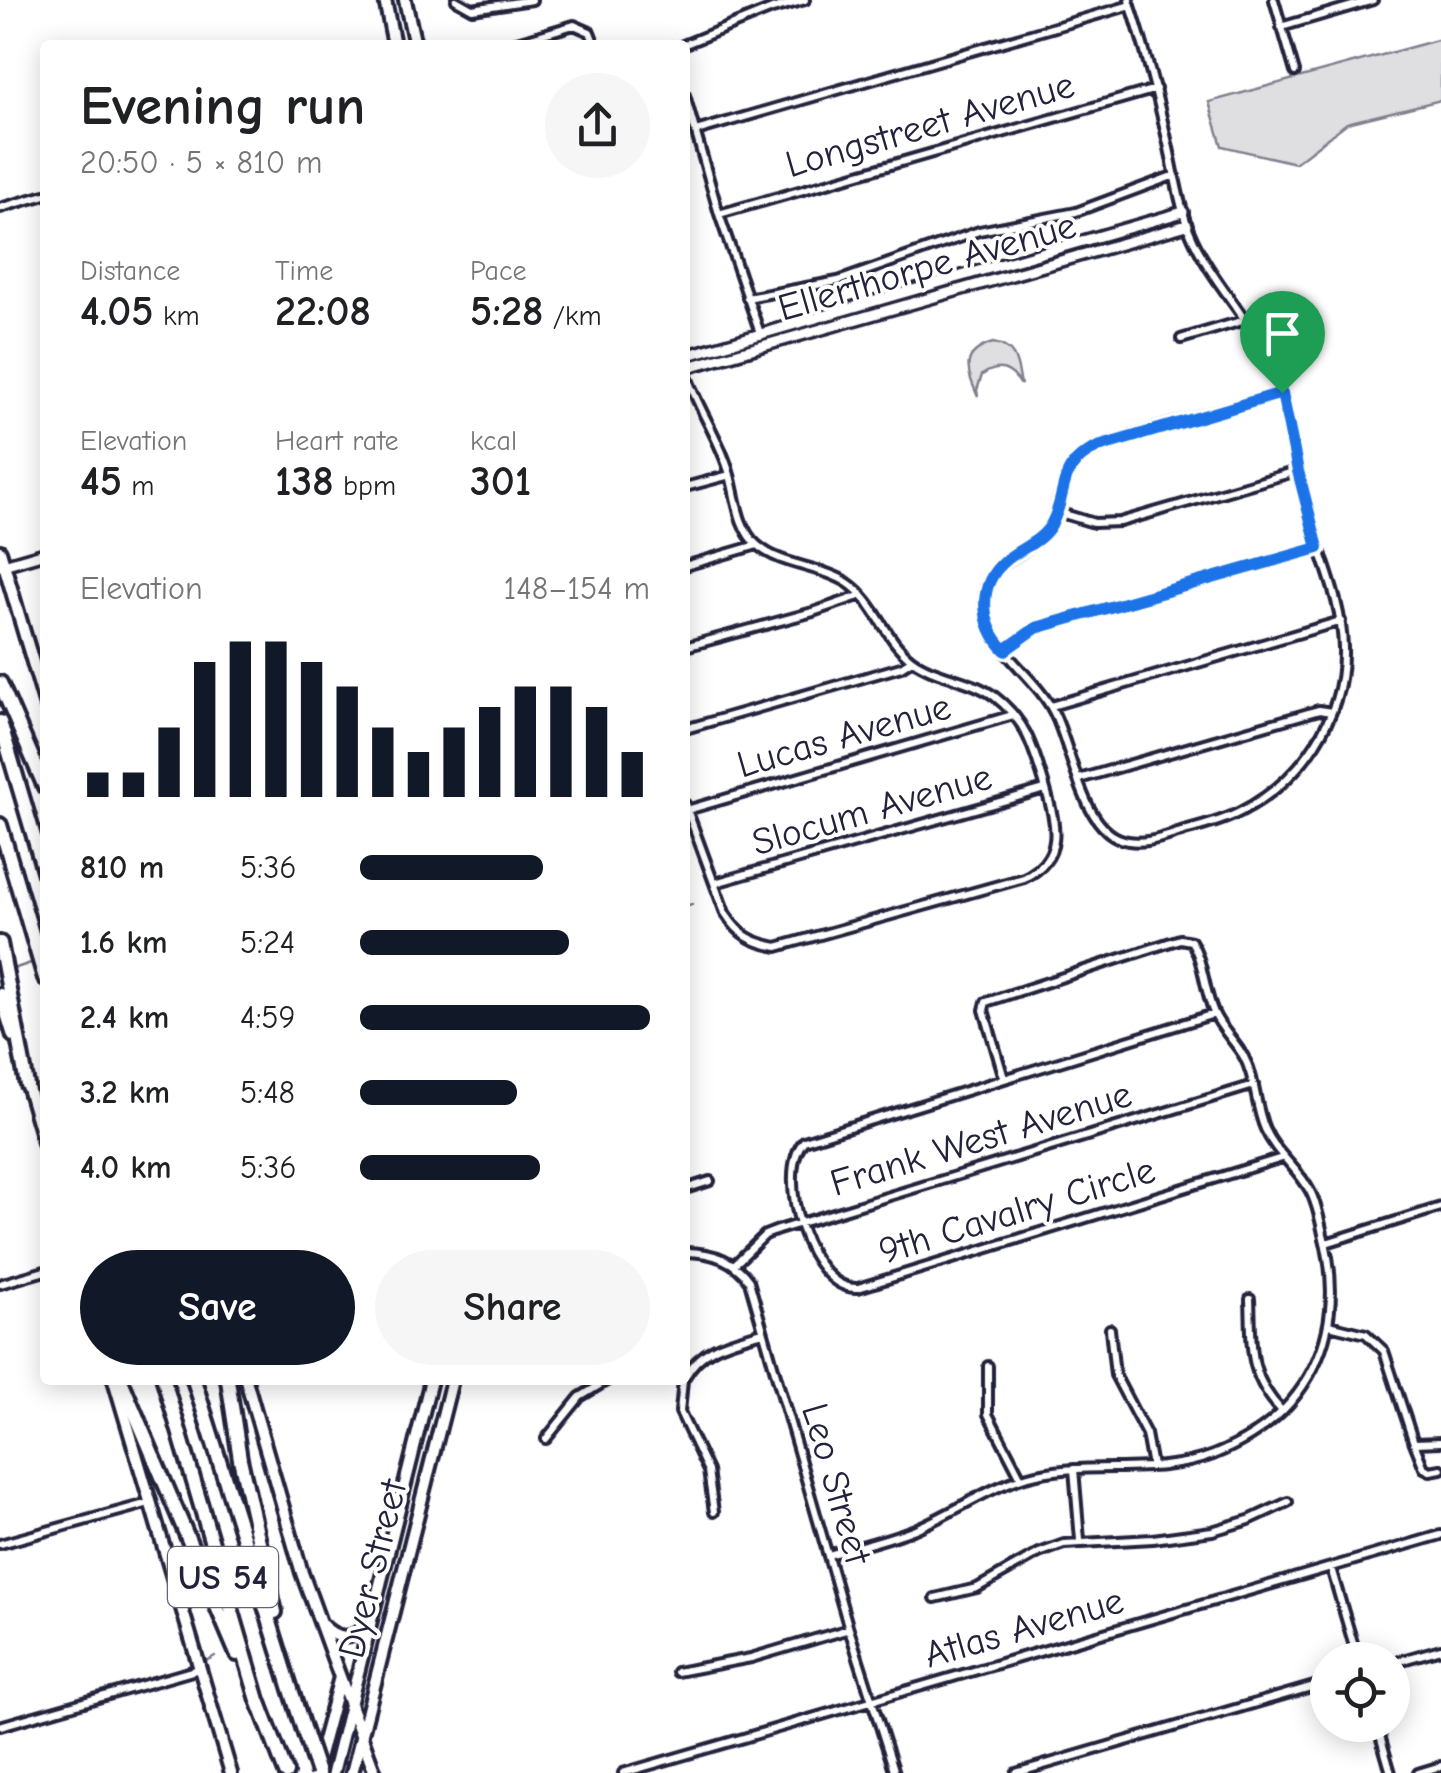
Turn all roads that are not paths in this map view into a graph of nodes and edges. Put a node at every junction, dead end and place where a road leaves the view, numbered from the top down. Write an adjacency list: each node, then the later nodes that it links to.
1 (385, 0): 10 (main road)
2 (405, 0): 11 (main road)
3 (456, 0): 4 (street)
4 (532, 0)
5 (805, 0): 14 (street)
6 (1274, 0): 9 (street)
7 (1373, 0): 9 (street)
8 (1130, 3): 16 (street); 18 (street)
9 (1282, 27): 15 (street)
10 (393, 40)
11 (414, 40)
12 (525, 40): 13 (street)
13 (593, 40)
14 (690, 42)
15 (1295, 72)
16 (1156, 89): 19 (street); 23 (street, Longstreet Avenue)
17 (690, 110): 18 (street)
18 (696, 130): 23 (street)
19 (1175, 175): 22 (street); 25 (street)
20 (40, 196): 21 (street)
21 (0, 208)
22 (1183, 212): 24 (street); 27 (street, Ellerthorpe Avenue)
23 (720, 214): 25 (street)
24 (1187, 225): 26 (street); 29 (street, Ellerthorpe Avenue)
25 (747, 298): 27 (street)
26 (1245, 320): 28 (street); 32 (street)
27 (760, 334): 29 (street); 30 (street, Ellerthorpe Avenue)
28 (1181, 339)
29 (765, 346): 31 (street, Ellerthorpe Avenue)
30 (690, 355)
31 (690, 368)
32 (1282, 393): 34 (street); 37 (street)
33 (690, 401): 35 (street)
34 (1298, 471): 37 (street); 39 (street)
35 (730, 474): 36 (street); 38 (street)
36 (690, 486)
37 (1057, 512): 47 (street)
38 (757, 546): 42 (street); 44 (street)
39 (1318, 548): 45 (street); 47 (street)
40 (0, 551): 43 (main road)
41 (40, 555): 43 (street)
42 (690, 565)
43 (2, 566): 50 (main road)
44 (862, 595): 46 (street); 48 (street)
45 (1341, 621): 51 (street); 52 (street)
46 (690, 646)
47 (1005, 650): 51 (street)
48 (912, 660): 53 (street); 55 (street)
49 (0, 683): 56 (highway)
50 (40, 688)
51 (1051, 706): 57 (street)
52 (1332, 712): 57 (street); 57 (street)
53 (1014, 714): 58 (street); 59 (street, Lucas Avenue)
54 (0, 722): 62 (highway)
55 (690, 729)
56 (40, 775)
57 (1079, 778)
58 (1045, 789): 63 (street, Slocum Avenue); 63 (street)
59 (690, 806)
60 (690, 818): 63 (street)
61 (0, 825): 65 (highway)
62 (40, 857)
63 (714, 884)
64 (0, 943): 69 (highway)
65 (40, 961)
66 (0, 994): 69 (main road)
67 (1214, 1014): 68 (street); 68 (street); 70 (street)
68 (1004, 1078): 76 (street)
69 (27, 1085): 71 (main road)
70 (1254, 1085): 72 (street); 76 (street, Frank West Avenue)
71 (40, 1129)
72 (1282, 1158): 76 (street, 9th Cavalry Circle); 77 (street)
73 (710, 1181): 74 (street)
74 (690, 1187)
75 (1441, 1208): 77 (street)
76 (799, 1224): 79 (street, Frank West Avenue)
77 (1326, 1243): 83 (street)
78 (690, 1252): 79 (street)
79 (734, 1264): 85 (street, Leo Street)
80 (40, 1272): 81 (street)
81 (0, 1284)
82 (1250, 1299): 98 (street)
83 (1330, 1325): 98 (street); 100 (street)
84 (1110, 1329): 102 (street)
85 (763, 1332): 87 (street); 114 (street, Leo Street)
86 (988, 1366): 105 (street)
87 (690, 1369)
88 (118, 1385): 106 (main road)
89 (119, 1385): 128 (highway)
90 (165, 1385): 128 (highway, US 54)
91 (196, 1385): 127 (highway, US 54)
92 (229, 1385): 127 (highway)
93 (247, 1385): 117 (main road)
94 (430, 1385): 109 (main road, Dyer Street)
95 (451, 1385): 110 (main road, Dyer Street)
96 (600, 1385): 99 (street)
97 (683, 1385): 108 (street)
98 (1282, 1411): 102 (street)
99 (546, 1439)
100 (1414, 1442): 101 (street); 103 (street)
101 (1441, 1442)
102 (1152, 1466): 104 (street)
103 (1441, 1468)
104 (1074, 1469): 105 (street); 112 (street)
105 (1020, 1478): 114 (street)
106 (150, 1502): 113 (street); 123 (main road)
107 (1288, 1502): 112 (street)
108 (714, 1512)
109 (395, 1522): 110 (main road); 118 (main road, Dyer Street)
110 (414, 1527): 132 (main road, Dyer Street)
111 (1441, 1536): 115 (street, Atlas Avenue)
112 (1080, 1540): 116 (street)
113 (0, 1544)
114 (828, 1556): 119 (street, Leo Street)
115 (1330, 1568): 120 (street); 129 (street, Atlas Avenue)
116 (935, 1598)
117 (318, 1621): 118 (main road); 125 (main road)
118 (370, 1623): 130 (main road, Dyer Street)
119 (849, 1628): 124 (street); 129 (street, Leo Street)
120 (1353, 1642)
121 (1441, 1649): 122 (street)
122 (1410, 1658)
123 (199, 1669): 131 (street); 135 (main road)
124 (678, 1672)
125 (340, 1676): 130 (main road); 137 (main road)
126 (1310, 1687): 143 (street)
127 (293, 1692): 137 (highway, US 54, bridge)
128 (258, 1700): 136 (highway, US 54)
129 (873, 1700): 141 (street, Atlas Avenue); 142 (street, Leo Street)
130 (350, 1707): 132 (main road); 138 (main road, Dyer Street)
131 (0, 1726)
132 (362, 1736): 139 (main road, Dyer Street); 140 (main road)
133 (1381, 1742): 144 (street)
134 (1441, 1766): 145 (street)
135 (231, 1773)
136 (286, 1773)
137 (316, 1773)
138 (333, 1773)
139 (352, 1773)
140 (375, 1773)
141 (623, 1773)
142 (894, 1773)
143 (1016, 1773)
144 (1390, 1773)
145 (1418, 1773)

